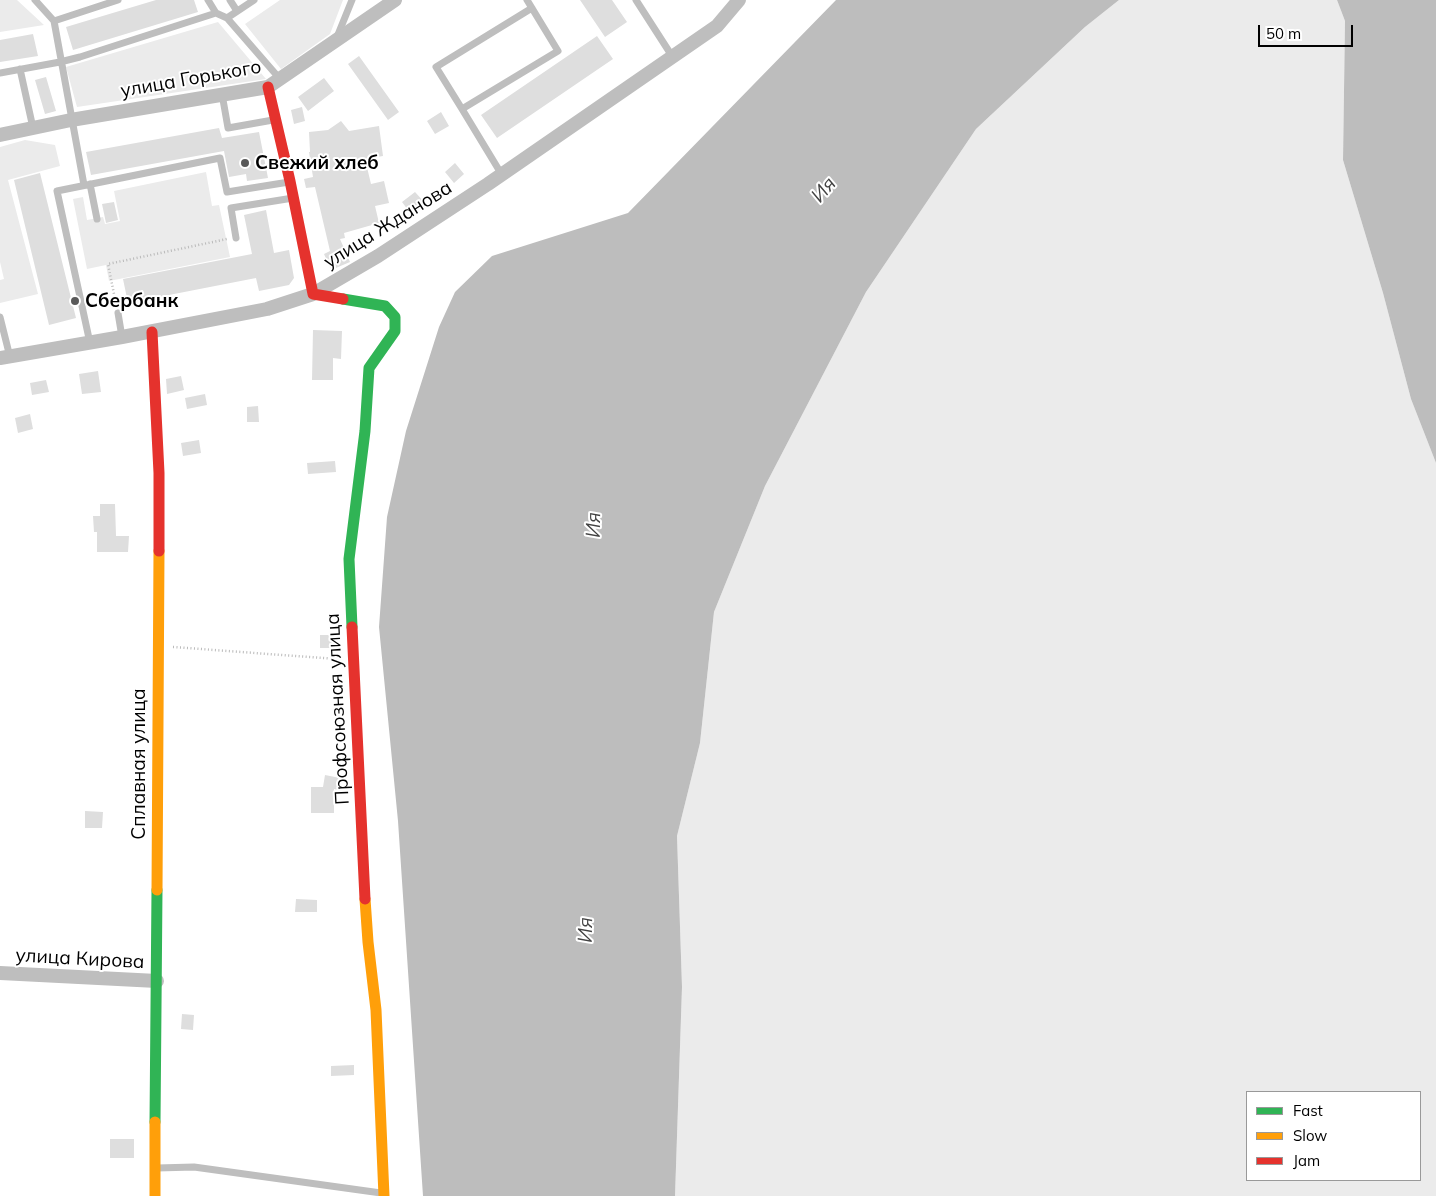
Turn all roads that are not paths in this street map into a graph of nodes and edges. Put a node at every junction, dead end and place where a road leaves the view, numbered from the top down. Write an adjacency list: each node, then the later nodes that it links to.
1 (35, 0): 15 (lane)
2 (118, 0): 15 (lane)
3 (208, 0): 13 (lane)
4 (230, 0): 12 (lane)
5 (254, 0): 12 (lane)
6 (352, 0): 16 (lane)
7 (395, 0): 16 (street, улица Горького)
8 (527, 0): 11 (lane)
9 (636, 0): 17 (lane)
10 (740, 0): 17 (street, улица Жданова)
11 (532, 8): 24 (lane); 24 (lane)
12 (237, 11): 14 (lane)
13 (216, 13): 14 (lane); 18 (lane)
14 (228, 18): 21 (lane)
15 (54, 21): 18 (lane)
16 (336, 40): 21 (street, улица Горького)
17 (672, 56): 29 (street, улица Жданова)
18 (60, 62): 19 (lane); 25 (lane)
19 (20, 69): 20 (lane); 27 (lane)
20 (0, 73)
21 (280, 78): 22 (street, улица Горького)
22 (268, 87): 23 (street, улица Горького); 26 (street)
23 (222, 94): 25 (street, улица Горького); 26 (lane)
24 (462, 110): 29 (lane)
25 (71, 120): 27 (street, улица Горького); 31 (lane)
26 (276, 120): 30 (street)
27 (33, 128): 28 (street, улица Горького)
28 (0, 135)
29 (502, 175): 35 (street, улица Жданова)
30 (290, 182): 31 (lane); 32 (street)
31 (87, 184): 33 (lane); 40 (lane)
32 (293, 198): 34 (lane); 35 (street)
33 (97, 219)
34 (236, 238)
35 (313, 294): 38 (street, улица Жданова); 45 (street, Профсоюзная улица)
36 (118, 313): 39 (lane)
37 (0, 317): 41 (lane)
38 (152, 332): 39 (street, улица Жданова); 43 (street, Сплавная улица)
39 (122, 337): 40 (street, улица Жданова)
40 (90, 343): 41 (street, улица Жданова)
41 (5, 358)
42 (0, 974): 43 (street, улица Кирова)
43 (157, 981): 44 (street, Сплавная улица)
44 (155, 1168): 45 (lane); 46 (street, Сплавная улица)
45 (384, 1195)
46 (155, 1196)

